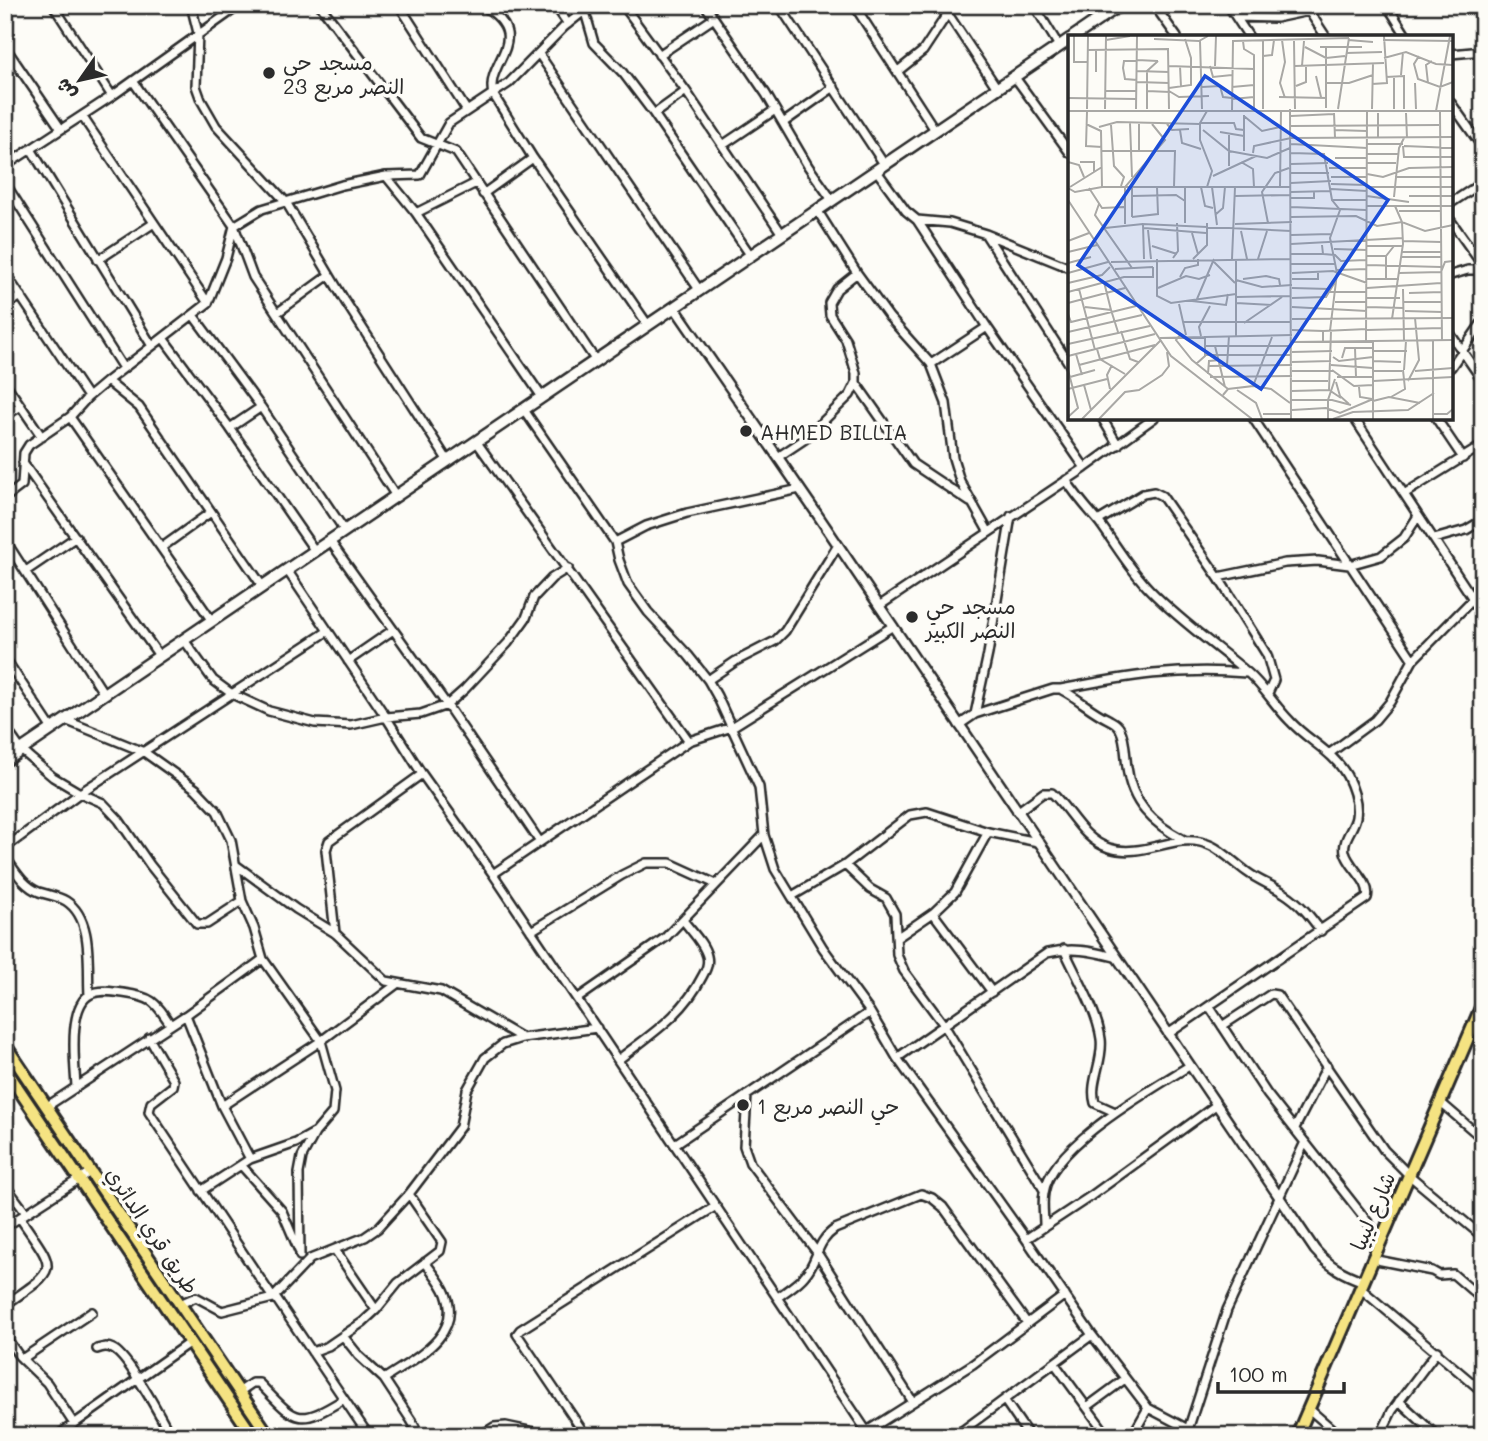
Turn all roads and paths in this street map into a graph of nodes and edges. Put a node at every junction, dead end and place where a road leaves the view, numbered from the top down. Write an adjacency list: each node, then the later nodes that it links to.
1 (53, 5): 45 (street)
2 (191, 5): 26 (street)
3 (240, 5): 26 (street)
4 (320, 5): 54 (street)
5 (398, 5): 48 (street)
6 (482, 5): 44 (street)
7 (555, 5): 24 (street)
8 (597, 5): 19 (street)
9 (623, 5): 37 (street)
10 (705, 5): 23 (street)
11 (779, 5): 41 (street)
12 (854, 5): 38 (street)
13 (942, 5): 21 (street)
14 (1034, 5): 32 (street)
15 (1120, 5): 25 (main road)
16 (1154, 5): 27 (street)
17 (1228, 5): 22 (street)
18 (1387, 5): 30 (street)
19 (584, 8): 24 (street); 49 (street)
20 (1307, 8): 22 (street); 29 (street)
21 (948, 13): 38 (street); 42 (street)
22 (1236, 17): 28 (street)
23 (714, 18): 37 (street); 47 (street)
24 (568, 24): 35 (street)
25 (1089, 32)
26 (198, 33): 40 (street); 68 (street)
27 (1176, 35)
28 (1248, 35)
29 (1325, 35)
30 (1406, 35)
31 (1068, 40): 32 (main road)
32 (1059, 46): 39 (main road)
33 (5, 47): 52 (street)
34 (1483, 51): 36 (street)
35 (539, 54): 44 (street); 86 (street)
36 (1453, 54)
37 (659, 55): 43 (street)
38 (898, 71): 53 (street)
39 (1014, 76): 42 (main road); 58 (street)
40 (133, 81): 45 (street); 75 (street)
41 (834, 87): 51 (street); 61 (street)
42 (997, 88): 53 (main road)
43 (686, 91): 49 (street); 55 (street)
44 (493, 94): 48 (street); 59 (street)
45 (112, 96): 50 (street)
46 (1453, 106): 56 (street)
47 (775, 110): 51 (street); 55 (street)
48 (467, 111): 54 (street)
49 (654, 114): 78 (street)
50 (82, 116): 52 (street); 73 (street)
51 (783, 123): 67 (street)
52 (61, 129): 57 (street)
53 (935, 130): 61 (main road)
54 (438, 143): 62 (street); 65 (street)
55 (723, 145): 76 (street)
56 (1483, 148)
57 (31, 149): 60 (street); 79 (street)
58 (1068, 150)
59 (533, 158): 66 (street); 94 (street)
60 (7, 163)
61 (880, 167): 67 (main road); 72 (street)
62 (386, 176): 68 (street); 71 (street)
63 (1483, 182): 69 (street)
64 (5, 183): 104 (street)
65 (476, 183): 66 (street); 71 (street)
66 (483, 194): 100 (street)
67 (832, 200): 70 (main road)
68 (286, 202): 75 (street); 85 (street)
69 (1453, 202)
70 (817, 210): 76 (main road); 83 (street)
71 (416, 213): 110 (street)
72 (917, 220): 77 (street); 95 (street)
73 (154, 223): 79 (street); 88 (street)
74 (1453, 224): 81 (street)
75 (234, 226): 88 (street); 91 (street)
76 (782, 234): 78 (main road)
77 (986, 234): 80 (street); 101 (street)
78 (751, 256): 86 (main road)
79 (98, 260): 98 (street)
80 (1068, 267)
81 (1483, 268): 84 (street)
82 (5, 273): 87 (street)
83 (857, 273): 102 (street); 108 (street)
84 (1453, 274)
85 (329, 275): 91 (street); 128 (street)
86 (700, 291): 90 (main road)
87 (22, 296): 89 (street); 109 (street)
88 (208, 303): 92 (street)
89 (5, 306)
90 (675, 307): 94 (main road); 126 (street)
91 (276, 313): 134 (street)
92 (193, 316): 96 (street); 112 (street)
93 (1482, 323): 99 (street)
94 (649, 326): 100 (main road)
95 (987, 327): 102 (street); 130 (street)
96 (163, 338): 98 (street); 121 (street)
97 (1453, 338): 99 (street)
98 (152, 346): 104 (street)
99 (1462, 351): 103 (street); 106 (street)
100 (596, 361): 110 (main road)
101 (1068, 362)
102 (931, 364): 136 (street)
103 (1453, 364)
104 (122, 368): 105 (street)
105 (107, 381): 109 (street); 137 (street)
106 (1483, 382)
107 (5, 383): 111 (street)
108 (856, 383): 126 (street); 136 (street)
109 (88, 397): 115 (street)
110 (542, 397): 113 (main road)
111 (21, 406): 114 (street); 122 (street)
112 (261, 407): 121 (street); 142 (street)
113 (524, 410): 123 (main road); 148 (street)
114 (5, 416)
115 (70, 417): 122 (street); 150 (street)
116 (1103, 420): 124 (street)
117 (1151, 420): 124 (street)
118 (1254, 420): 152 (street)
119 (1355, 420): 133 (street)
120 (1437, 420): 127 (street)
121 (230, 428): 151 (street)
122 (42, 437): 129 (street)
123 (476, 441): 128 (main road); 153 (street)
124 (1118, 445): 130 (street)
125 (1483, 445): 127 (street)
126 (778, 457): 132 (street)
127 (1463, 458): 133 (street)
128 (448, 461): 134 (main road)
129 (23, 463): 135 (street); 144 (street)
130 (1085, 468): 131 (street)
131 (1066, 480): 138 (street); 141 (street)
132 (800, 489): 148 (street); 149 (street)
133 (1404, 494): 139 (street)
134 (396, 496): 142 (main road)
135 (5, 498)
136 (971, 502): 143 (street)
137 (211, 512): 150 (street); 157 (street)
138 (1011, 516): 143 (street); 177 (street)
139 (1418, 516): 145 (street); 152 (street)
140 (1483, 520): 145 (street)
141 (1098, 521): 156 (street); 170 (street)
142 (345, 531): 147 (main road)
143 (988, 531): 159 (street)
144 (76, 537): 155 (street); 166 (street)
145 (1434, 539): 158 (street)
146 (5, 540): 155 (street)
147 (330, 541): 151 (main road); 163 (street)
148 (615, 542): 171 (street)
149 (838, 545): 159 (street); 171 (street)
150 (161, 548): 161 (street)
151 (315, 551): 154 (main road)
152 (1349, 565): 156 (street); 169 (street)
153 (568, 568): 176 (street); 184 (street)
154 (287, 570): 157 (main road); 164 (street)
155 (26, 571): 174 (street)
156 (1218, 577): 173 (street)
157 (263, 587): 161 (main road)
158 (1473, 599): 160 (street); 169 (street)
159 (879, 606): 162 (street)
160 (1483, 614)
161 (212, 621): 165 (main road)
162 (892, 626): 180 (street); 182 (street)
163 (393, 630): 168 (street); 176 (street)
164 (328, 631): 168 (street); 175 (street)
165 (184, 640): 166 (main road); 175 (street)
166 (160, 657): 174 (main road)
167 (5, 658): 183 (street)
168 (348, 660): 178 (street)
169 (1413, 660): 187 (street)
170 (1248, 674): 172 (street); 173 (street)
171 (708, 680): 182 (street)
172 (1061, 689): 177 (street); 194 (street)
173 (1268, 693): 187 (street)
174 (104, 694): 179 (main road)
175 (232, 694): 178 (street); 186 (street)
176 (447, 705): 178 (street); 195 (street)
177 (975, 714): 180 (street)
178 (386, 717): 189 (street)
179 (65, 720): 183 (main road); 186 (street)
180 (959, 725): 191 (street)
181 (5, 727): 185 (street)
182 (732, 727): 184 (street); 193 (street)
183 (52, 729): 185 (main road)
184 (689, 741): 195 (street)
185 (21, 750): 188 (main road); 190 (street)
186 (144, 752): 190 (street); 199 (street)
187 (1330, 753): 208 (street)
188 (5, 761)
189 (422, 774): 201 (street); 209 (street)
190 (79, 793): 197 (street); 204 (street)
191 (1017, 812): 194 (street); 196 (street)
192 (988, 832): 196 (street); 200 (street); 205 (street)
193 (764, 835): 202 (street); 203 (street)
194 (1185, 841): 208 (street)
195 (540, 842): 201 (street)
196 (1038, 842): 212 (street)
197 (5, 848)
198 (5, 857): 216 (street)
199 (236, 865): 204 (street); 209 (street)
200 (845, 865): 203 (street); 210 (street)
201 (493, 874): 207 (street)
202 (716, 884): 206 (street); 207 (street)
203 (792, 896): 220 (street)
204 (242, 901): 213 (street)
205 (933, 914): 210 (street); 215 (street)
206 (683, 920): 217 (street); 232 (street)
207 (531, 931): 217 (street)
208 (1321, 931): 219 (street)
209 (335, 933): 214 (street)
210 (898, 937): 223 (street)
211 (1064, 949): 212 (street); 215 (street); 242 (street)
212 (1115, 957): 226 (street)
213 (263, 959): 221 (street); 229 (street)
214 (397, 984): 228 (street); 229 (street)
215 (992, 992): 223 (street)
216 (89, 995): 222 (street); 236 (street)
217 (577, 999): 225 (street)
218 (1483, 1003): 238 (highway, شارع ليبيا)
219 (1209, 1006): 224 (street); 226 (street)
220 (870, 1012): 231 (street); 237 (street)
221 (186, 1015): 222 (street); 240 (street)
222 (170, 1024): 227 (street)
223 (944, 1025): 231 (street); 255 (street)
224 (1222, 1026): 234 (street); 243 (street)
225 (597, 1028): 228 (street); 232 (street)
226 (1168, 1034): 233 (street)
227 (149, 1038): 236 (street); 254 (street)
228 (522, 1038): 256 (street)
229 (321, 1041): 240 (street); 244 (street)
230 (5, 1045): 241 (highway, طريق قري الدائري)
231 (897, 1058): 263 (street)
232 (618, 1060): 247 (street)
233 (1189, 1066): 239 (street); 242 (street)
234 (1327, 1066): 243 (street); 251 (street)
235 (5, 1069): 252 (highway, طريق قري الدائري)
236 (76, 1087): 241 (street)
237 (747, 1095): 247 (street); 266 (street)
238 (1440, 1102): 245 (street); 251 (highway, شارع ليبيا)
239 (1216, 1105): 257 (street); 260 (street)
240 (222, 1106): 248 (street)
241 (46, 1107): 250 (highway, طريق قري الدائري)
242 (1115, 1112): 255 (street)
243 (1295, 1128): 246 (street)
244 (315, 1133): 248 (street); 267 (street)
245 (1483, 1139)
246 (1305, 1142): 257 (street); 264 (street)
247 (675, 1144): 258 (street)
248 (250, 1159): 249 (street)
249 (241, 1165): 254 (street); 267 (street)
250 (90, 1172): 252 (street); 276 (highway, طريق قري الدائري)
251 (1409, 1175): 262 (street); 264 (highway, شارع ليبيا)
252 (79, 1179): 259 (street); 284 (highway, طريق قري الدائري)
253 (5, 1185): 259 (street)
254 (201, 1191): 273 (street)
255 (1044, 1191): 260 (street)
256 (409, 1194): 265 (street); 269 (street)
257 (1278, 1196): 271 (street); 304 (street)
258 (716, 1206): 274 (street); 314 (street)
259 (23, 1215): 261 (street); 277 (street)
260 (1044, 1226): 263 (street)
261 (5, 1227)
262 (1482, 1236)
263 (1026, 1239): 272 (street)
264 (1381, 1239): 268 (highway, شارع ليبيا)
265 (335, 1250): 270 (street); 278 (street)
266 (816, 1251): 274 (street); 280 (street); 298 (street)
267 (300, 1256): 270 (street)
268 (1372, 1259): 271 (highway, شارع ليبيا); 275 (street)
269 (425, 1262): 278 (street); 291 (street)
270 (303, 1266): 273 (street)
271 (1362, 1284): 286 (street); 301 (highway, شارع ليبيا)
272 (1065, 1295): 280 (street); 281 (street)
273 (274, 1297): 276 (street); 287 (street)
274 (778, 1297): 305 (street)
275 (1483, 1300)
276 (180, 1304): 293 (highway, طريق قري الدائري)
277 (5, 1305)
278 (376, 1310): 283 (street)
279 (92, 1312): 288 (street)
280 (1027, 1324): 298 (street)
281 (1092, 1335): 289 (street); 292 (street)
282 (5, 1336): 288 (street)
283 (343, 1336): 287 (street); 291 (street)
284 (190, 1342): 290 (street); 308 (highway, طريق قري الدائري)
285 (97, 1349): 290 (street)
286 (1437, 1351): 294 (street); 297 (street)
287 (312, 1352): 295 (street)
288 (22, 1359): 302 (street)
289 (1055, 1364): 296 (street); 299 (street)
290 (137, 1379): 302 (street); 306 (street)
291 (384, 1379): 311 (street)
292 (1125, 1379): 299 (street); 300 (street)
293 (239, 1392): 295 (street); 309 (highway, طريق قري الدائري)
294 (1483, 1392)
295 (344, 1399): 310 (street)
296 (1005, 1401): 315 (street); 316 (street)
297 (1399, 1401): 322 (street); 323 (street)
298 (913, 1402): 305 (street)
299 (1087, 1407): 303 (street)
300 (1148, 1408): 304 (street); 319 (street)
301 (1309, 1409): 320 (highway, شارع ليبيا); 321 (street)
302 (74, 1424): 307 (street)
303 (1102, 1428): 317 (street); 318 (street)
304 (1187, 1432)
305 (869, 1433)
306 (168, 1434)
307 (57, 1436)
308 (253, 1436)
309 (269, 1436)
310 (369, 1436)
311 (415, 1436)
312 (480, 1436): 313 (street)
313 (553, 1436)
314 (586, 1436)
315 (955, 1436)
316 (1029, 1436)
317 (1091, 1436)
318 (1108, 1436)
319 (1132, 1436)
320 (1297, 1436)
321 (1340, 1436)
322 (1380, 1436)
323 (1437, 1436)

